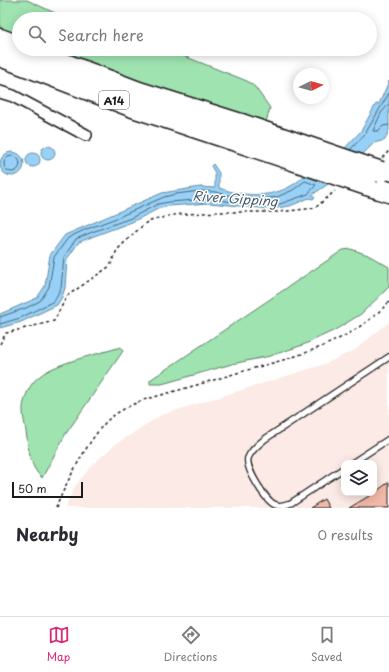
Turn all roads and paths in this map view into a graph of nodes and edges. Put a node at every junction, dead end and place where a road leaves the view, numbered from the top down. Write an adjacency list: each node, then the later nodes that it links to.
1 (0, 39): 2 (highway)
2 (12, 43)
3 (0, 56): 6 (highway, A14)
4 (44, 56): 6 (highway, A14)
5 (0, 92): 7 (street)
6 (235, 132): 8 (highway, A14, bridge)
7 (86, 135)
8 (379, 177): 10 (highway, A14)
9 (341, 187): 12 (path)
10 (389, 192)
11 (389, 302): 17 (path)
12 (0, 344)
13 (389, 357): 16 (lane)
14 (389, 439): 15 (lane)
15 (357, 460)
16 (341, 470)
17 (56, 508)

